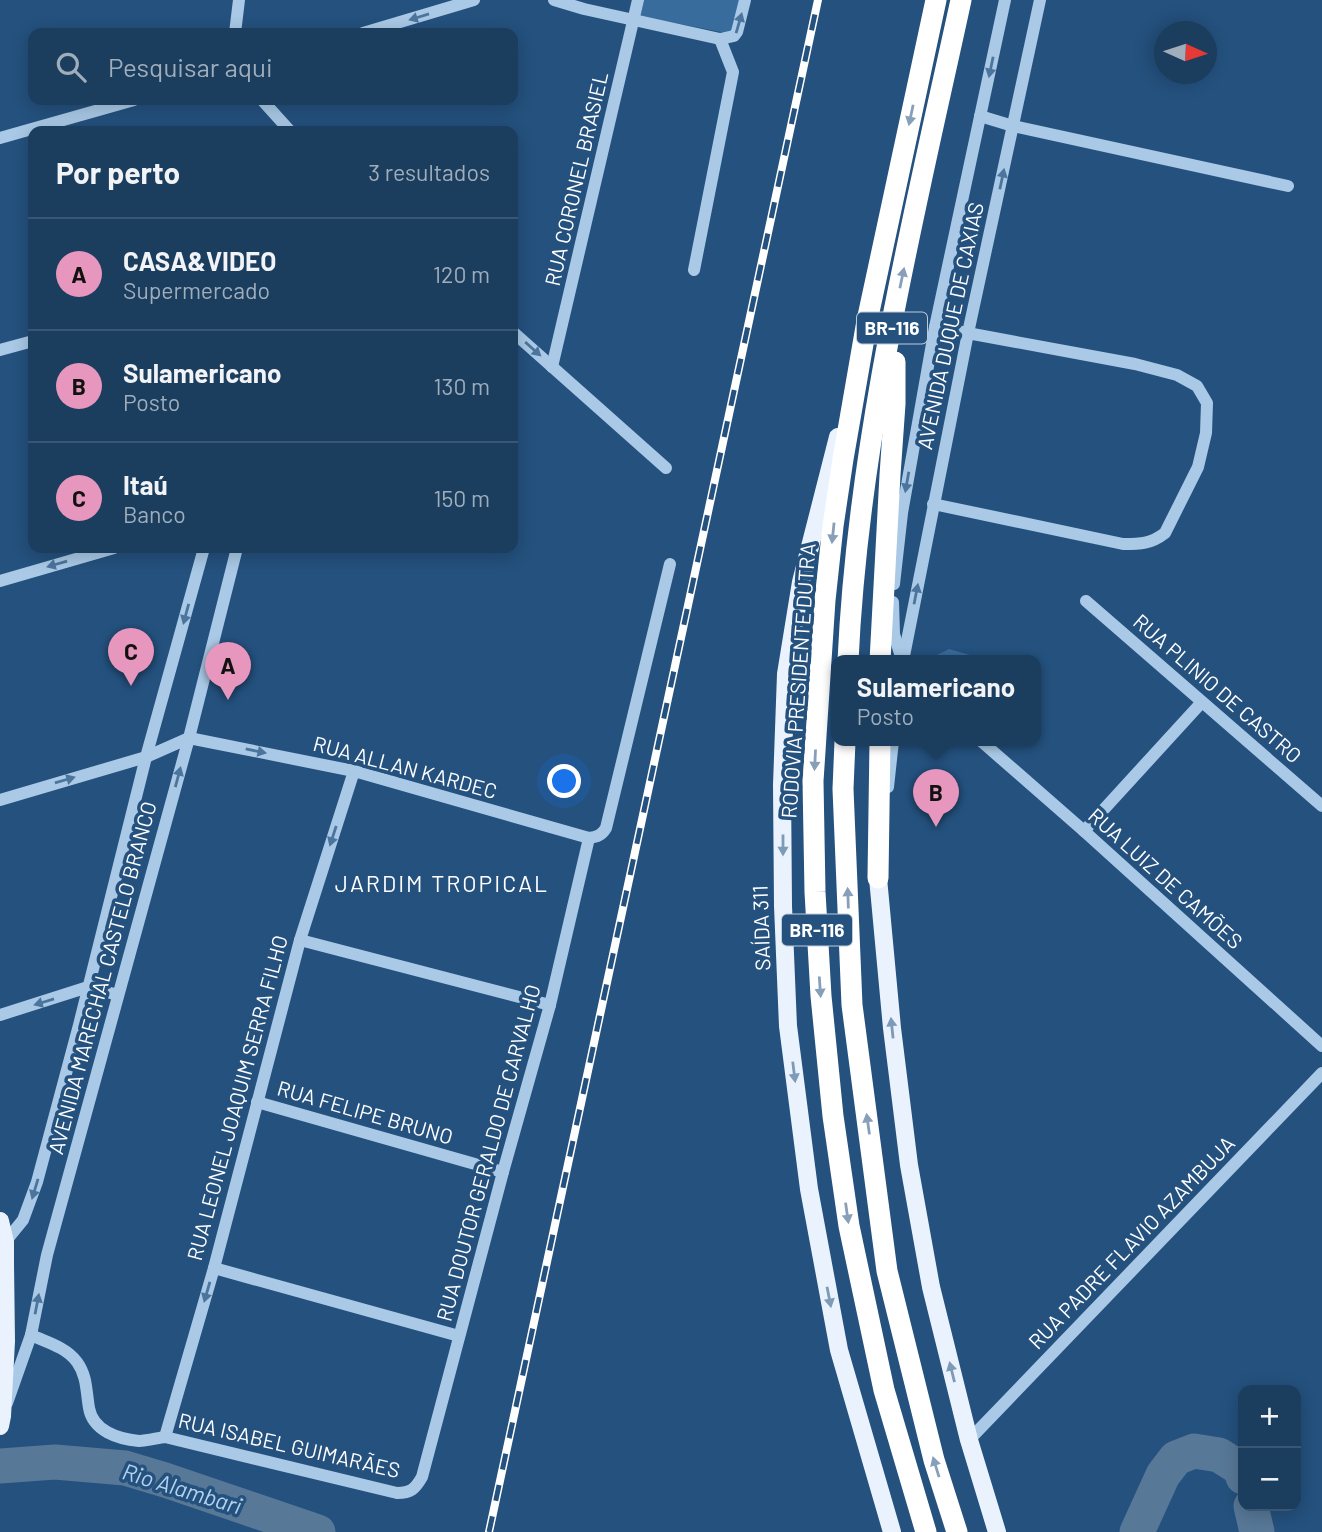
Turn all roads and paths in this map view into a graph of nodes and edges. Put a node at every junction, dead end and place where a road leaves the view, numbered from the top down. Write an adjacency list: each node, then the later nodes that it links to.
1 (239, 0): 12 (street)
2 (474, 0): 13 (street, one-way to 13)
3 (554, 0): 10 (street)
4 (638, 0): 11 (street, RUA CORONEL BRASIEL)
5 (745, 0): 14 (street, one-way to 5)
6 (936, 0): 26 (highway, RODOVIA PRESIDENTE DUTRA / BR-116, one-way to 26)
7 (961, 0): 25 (highway, BR-116, one-way to 7)
8 (1005, 0): 17 (street, AVENIDA DUQUE DE CAXIAS, one-way to 17)
9 (1040, 0): 20 (street, AVENIDA DUQUE DE CAXIAS)
10 (585, 4): 11 (street)
11 (634, 20): 14 (street); 32 (street, RUA CORONEL BRASIEL)
12 (236, 28)
13 (380, 28)
14 (720, 39): 24 (street)
15 (116, 105): 18 (street)
16 (267, 105): 19 (street)
17 (980, 116): 20 (street); 27 (street, AVENIDA DUQUE DE CAXIAS)
18 (42, 126)
19 (285, 126)
20 (1013, 126): 23 (street); 28 (street, AVENIDA DUQUE DE CAXIAS, one-way to 20)
21 (28, 130): 22 (street)
22 (0, 138)
23 (1288, 186)
24 (694, 270)
25 (894, 314): 41 (highway, BR-116); 42 (highway)
26 (867, 321): 76 (main road, SAÍDA 311, one-way to 76); 77 (highway, RODOVIA PRESIDENTE DUTRA / BR-116, one-way to 77)
27 (934, 327): 28 (street); 43 (street, AVENIDA DUQUE DE CAXIAS, one-way to 43)
28 (968, 334): 34 (street, AVENIDA DUQUE DE CAXIAS); 34 (street)
29 (518, 336): 32 (street, one-way to 32)
30 (28, 342): 31 (street)
31 (0, 350)
32 (552, 367): 33 (street)
33 (666, 468)
34 (933, 504): 44 (street, AVENIDA DUQUE DE CAXIAS, one-way to 34)
35 (96, 553): 39 (street, one-way to 39)
36 (203, 553): 51 (street, AVENIDA MARECHAL CASTELO BRANCO, one-way to 51)
37 (236, 553): 46 (street, AVENIDA MARECHAL CASTELO BRANCO)
38 (670, 564): 56 (street)
39 (0, 580)
40 (1086, 601): 45 (street, RUA PLINIO DE CASTRO)
41 (848, 655)
42 (880, 655)
43 (900, 655)
44 (903, 655)
45 (1202, 702): 54 (street, RUA PLINIO DE CASTRO); 55 (street)
46 (189, 738): 51 (street); 52 (street, RUA ALLAN KARDEC, one-way to 52); 60 (street, AVENIDA MARECHAL CASTELO BRANCO, one-way to 46)
47 (845, 746): 78 (highway, BR-116, one-way to 47)
48 (880, 746): 57 (highway)
49 (893, 746): 57 (street)
50 (987, 746): 55 (street, RUA LUIZ DE CAMÕES)
51 (146, 757): 53 (street, one-way to 51); 59 (street, AVENIDA MARECHAL CASTELO BRANCO)
52 (354, 771): 56 (street, RUA ALLAN KARDEC); 58 (street, RUA LEONEL JOAQUIM SERRA FILHO, one-way to 58)
53 (0, 800)
54 (1322, 806)
55 (1084, 831): 63 (street, RUA LUIZ DE CAMÕES)
56 (589, 838): 61 (street, RUA DOUTOR GERALDO DE CARVALHO)
57 (878, 878): 74 (main road, one-way to 57)
58 (300, 940): 61 (street); 65 (street, RUA LEONEL JOAQUIM SERRA FILHO)
59 (88, 988): 60 (street); 62 (street, one-way to 62); 68 (street, AVENIDA MARECHAL CASTELO BRANCO, one-way to 68)
60 (118, 995): 70 (street, AVENIDA MARECHAL CASTELO BRANCO, one-way to 60)
61 (550, 1004): 66 (street, RUA DOUTOR GERALDO DE CARVALHO)
62 (0, 1015)
63 (1322, 1046)
64 (1322, 1073): 74 (street, RUA PADRE FLAVIO AZAMBUJA)
65 (257, 1102): 66 (street, RUA FELIPE BRUNO); 69 (street, RUA LEONEL JOAQUIM SERRA FILHO)
66 (503, 1172): 71 (street, RUA DOUTOR GERALDO DE CARVALHO)
67 (0, 1221): 68 (main road)
68 (2, 1245): 72 (main road)
69 (214, 1268): 71 (street); 73 (street, RUA LEONEL JOAQUIM SERRA FILHO, one-way to 73)
70 (31, 1335): 72 (street, AVENIDA MARECHAL CASTELO BRANCO); 73 (street, RUA ISABEL GUIMARÃES)
71 (459, 1336): 75 (street, RUA DOUTOR GERALDO DE CARVALHO)
72 (1, 1421)
73 (165, 1437): 75 (street, RUA ISABEL GUIMARÃES)
74 (969, 1440): 79 (main road)
75 (422, 1477)
76 (892, 1532)
77 (926, 1532)
78 (957, 1532)
79 (997, 1532)

